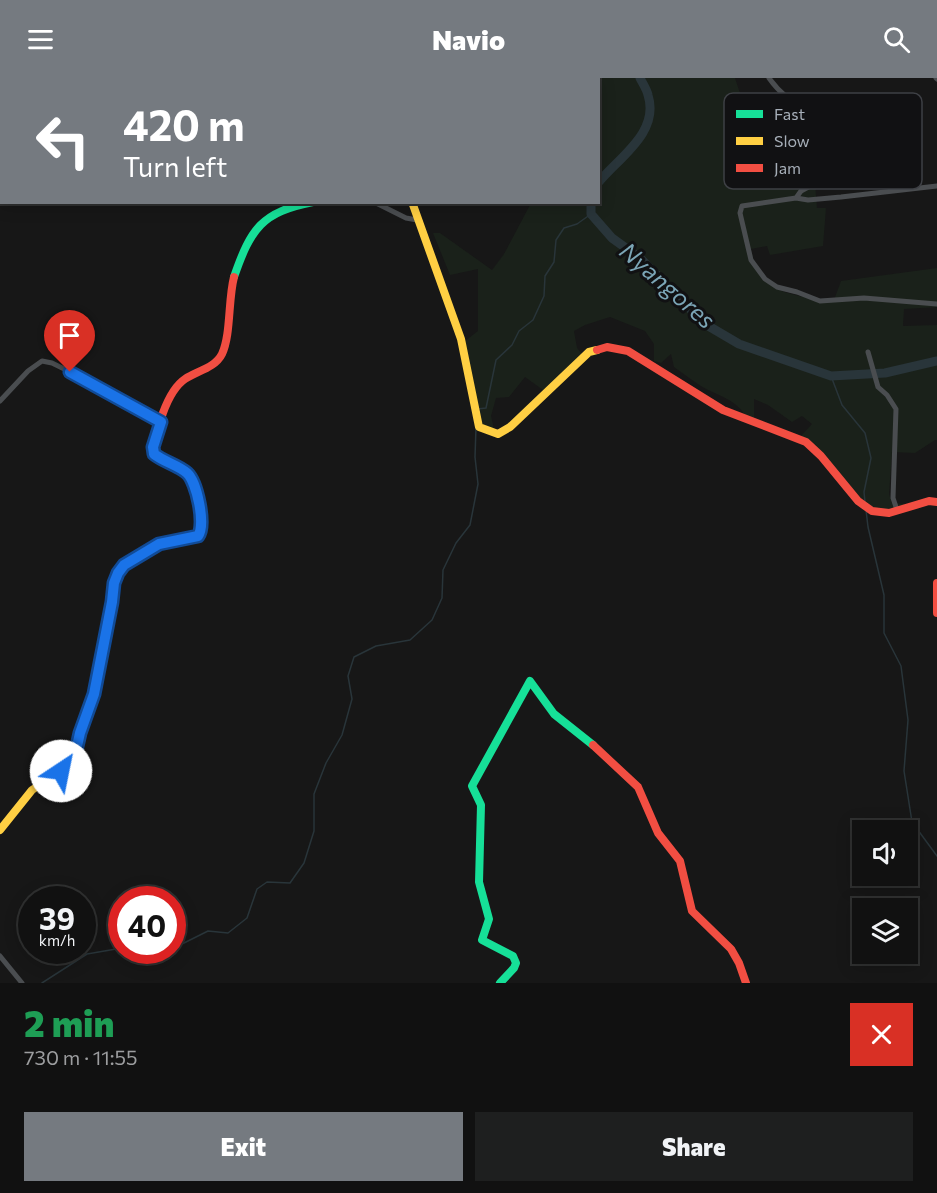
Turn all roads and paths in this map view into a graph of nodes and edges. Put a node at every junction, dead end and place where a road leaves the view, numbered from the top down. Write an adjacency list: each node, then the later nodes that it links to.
1 (769, 78): 2 (street)
2 (782, 93)
3 (937, 186): 4 (street)
4 (922, 188)
5 (805, 189): 7 (street)
6 (911, 189): 7 (street)
7 (795, 198): 12 (street)
8 (304, 204): 15 (street)
9 (378, 204): 11 (street)
10 (413, 204): 11 (street)
11 (417, 220): 17 (street)
12 (937, 304)
13 (868, 352): 17 (street)
14 (0, 401): 15 (street)
15 (161, 422): 20 (street)
16 (937, 502): 17 (street)
17 (897, 510)
18 (937, 584): 19 (street)
19 (937, 613)
20 (0, 830)
21 (0, 956): 22 (street)
22 (22, 983)
23 (500, 983): 24 (street)
24 (746, 983)

